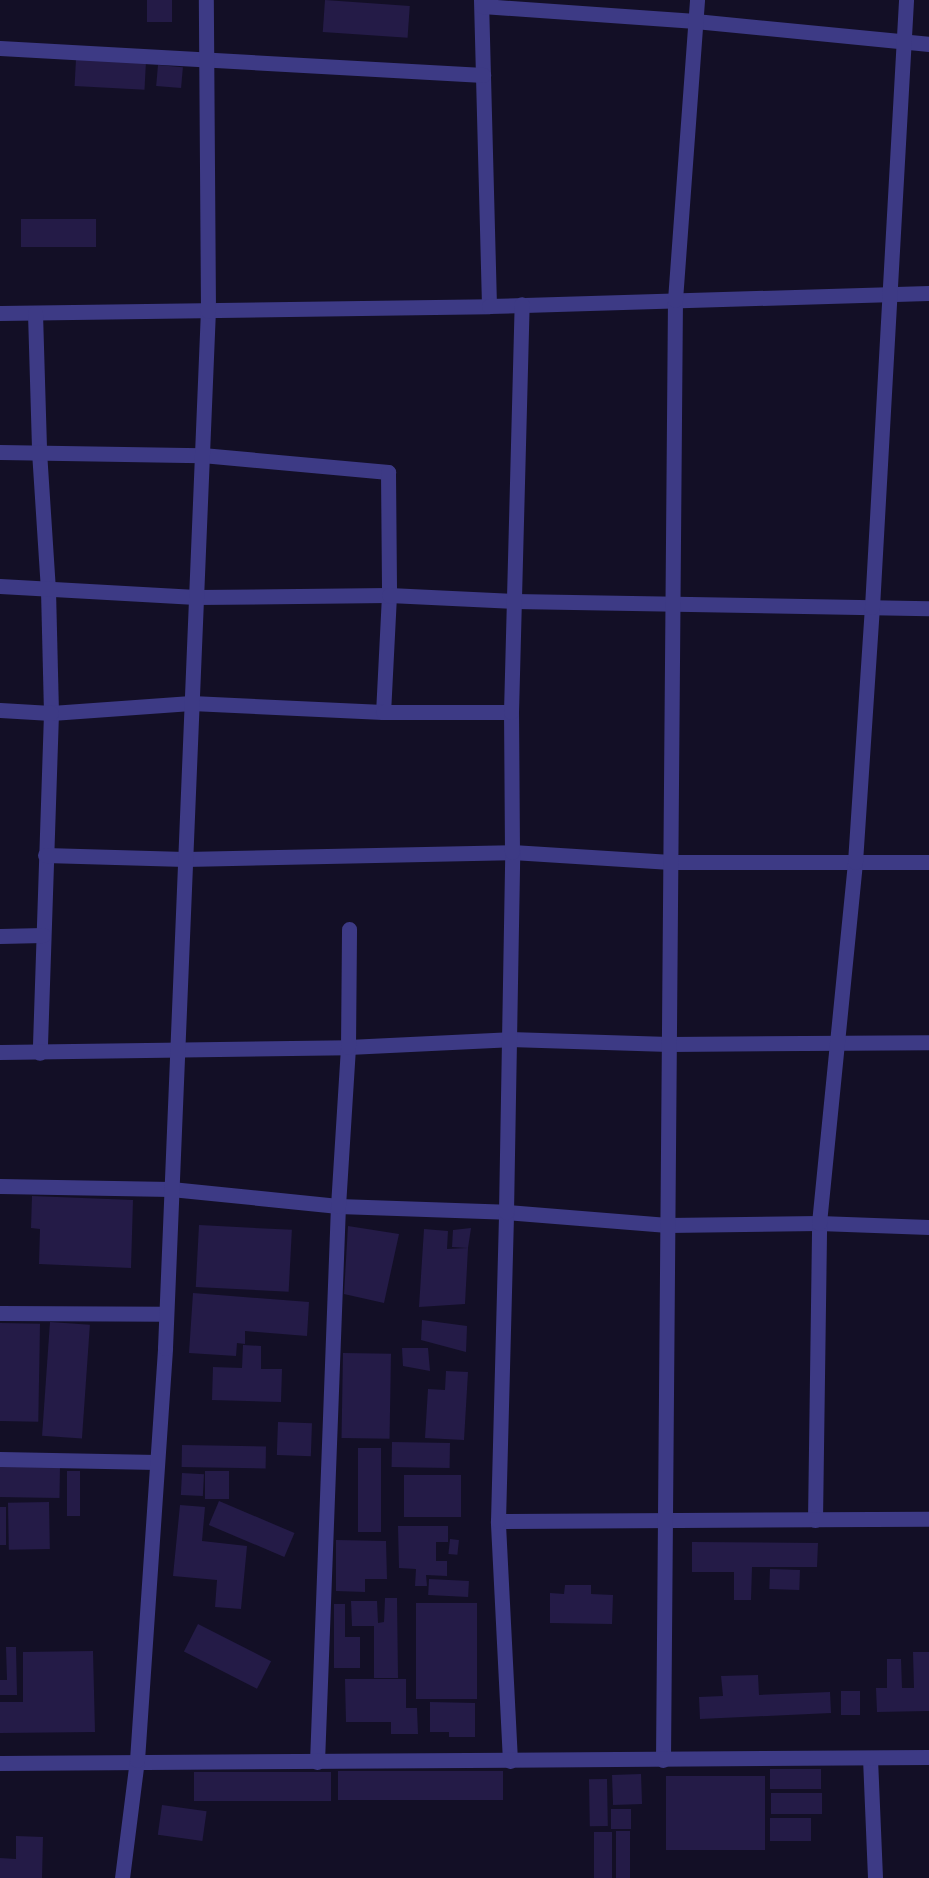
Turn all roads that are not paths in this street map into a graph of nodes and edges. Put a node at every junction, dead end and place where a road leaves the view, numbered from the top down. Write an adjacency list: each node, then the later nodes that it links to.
1 (206, 0): 9 (street)
2 (697, 0): 5 (street)
3 (906, 0): 6 (street)
4 (482, 3): 5 (street); 10 (street)
5 (695, 21): 6 (street); 13 (street)
6 (903, 42): 7 (street); 12 (street)
7 (929, 44)
8 (0, 48): 9 (street)
9 (207, 58): 10 (street); 16 (street)
10 (483, 75): 15 (street)
11 (929, 293): 12 (street)
12 (888, 294): 13 (street); 28 (street)
13 (675, 300): 14 (street); 27 (street)
14 (522, 304): 15 (street); 26 (street)
15 (489, 306): 16 (street)
16 (208, 311): 18 (street); 21 (street)
17 (0, 313): 18 (street)
18 (35, 313): 19 (street)
19 (39, 451): 20 (street); 21 (street); 23 (street)
20 (0, 452)
21 (202, 455): 24 (street); 25 (street)
22 (0, 586): 23 (street)
23 (48, 590): 25 (street); 34 (street)
24 (389, 595): 25 (street); 26 (street); 32 (street)
25 (196, 597): 30 (street)
26 (514, 601): 27 (street); 33 (street)
27 (673, 602): 28 (street); 38 (street)
28 (872, 607): 29 (street); 39 (street)
29 (929, 608)
30 (191, 703): 32 (street); 34 (street); 37 (street)
31 (0, 710): 34 (street)
32 (383, 712): 33 (street)
33 (511, 712): 35 (street)
34 (51, 713): 36 (street)
35 (512, 852): 37 (street); 38 (street); 44 (street)
36 (45, 855): 37 (street); 42 (street)
37 (185, 859): 49 (street)
38 (671, 862): 39 (street); 47 (street)
39 (855, 862): 40 (street); 46 (street)
40 (929, 862)
41 (349, 929): 48 (street)
42 (43, 935): 43 (street); 51 (street)
43 (0, 936)
44 (508, 1039): 47 (street); 48 (street); 55 (street)
45 (929, 1042): 46 (street)
46 (838, 1043): 47 (street); 56 (street)
47 (669, 1044): 57 (street)
48 (348, 1047): 49 (street); 54 (street)
49 (177, 1051): 51 (street); 53 (street)
50 (0, 1052): 51 (street)
51 (40, 1053)
52 (0, 1186): 53 (street)
53 (171, 1190): 54 (street); 60 (street)
54 (338, 1206): 55 (street); 72 (street)
55 (506, 1212): 57 (street); 65 (street)
56 (819, 1223): 57 (street); 58 (street); 64 (street)
57 (668, 1225): 66 (street)
58 (929, 1227)
59 (0, 1313): 60 (street)
60 (166, 1314): 62 (street)
61 (0, 1459): 62 (street)
62 (157, 1462): 69 (street)
63 (929, 1519): 64 (street)
64 (815, 1520): 66 (street)
65 (498, 1521): 66 (street); 71 (street)
66 (665, 1521): 70 (street)
67 (929, 1757): 68 (street)
68 (870, 1758): 70 (street); 75 (street)
69 (137, 1760): 72 (street); 73 (street); 74 (street)
70 (663, 1760): 71 (street)
71 (510, 1761): 72 (street)
72 (317, 1762)
73 (0, 1763)
74 (122, 1878)
75 (875, 1878)

